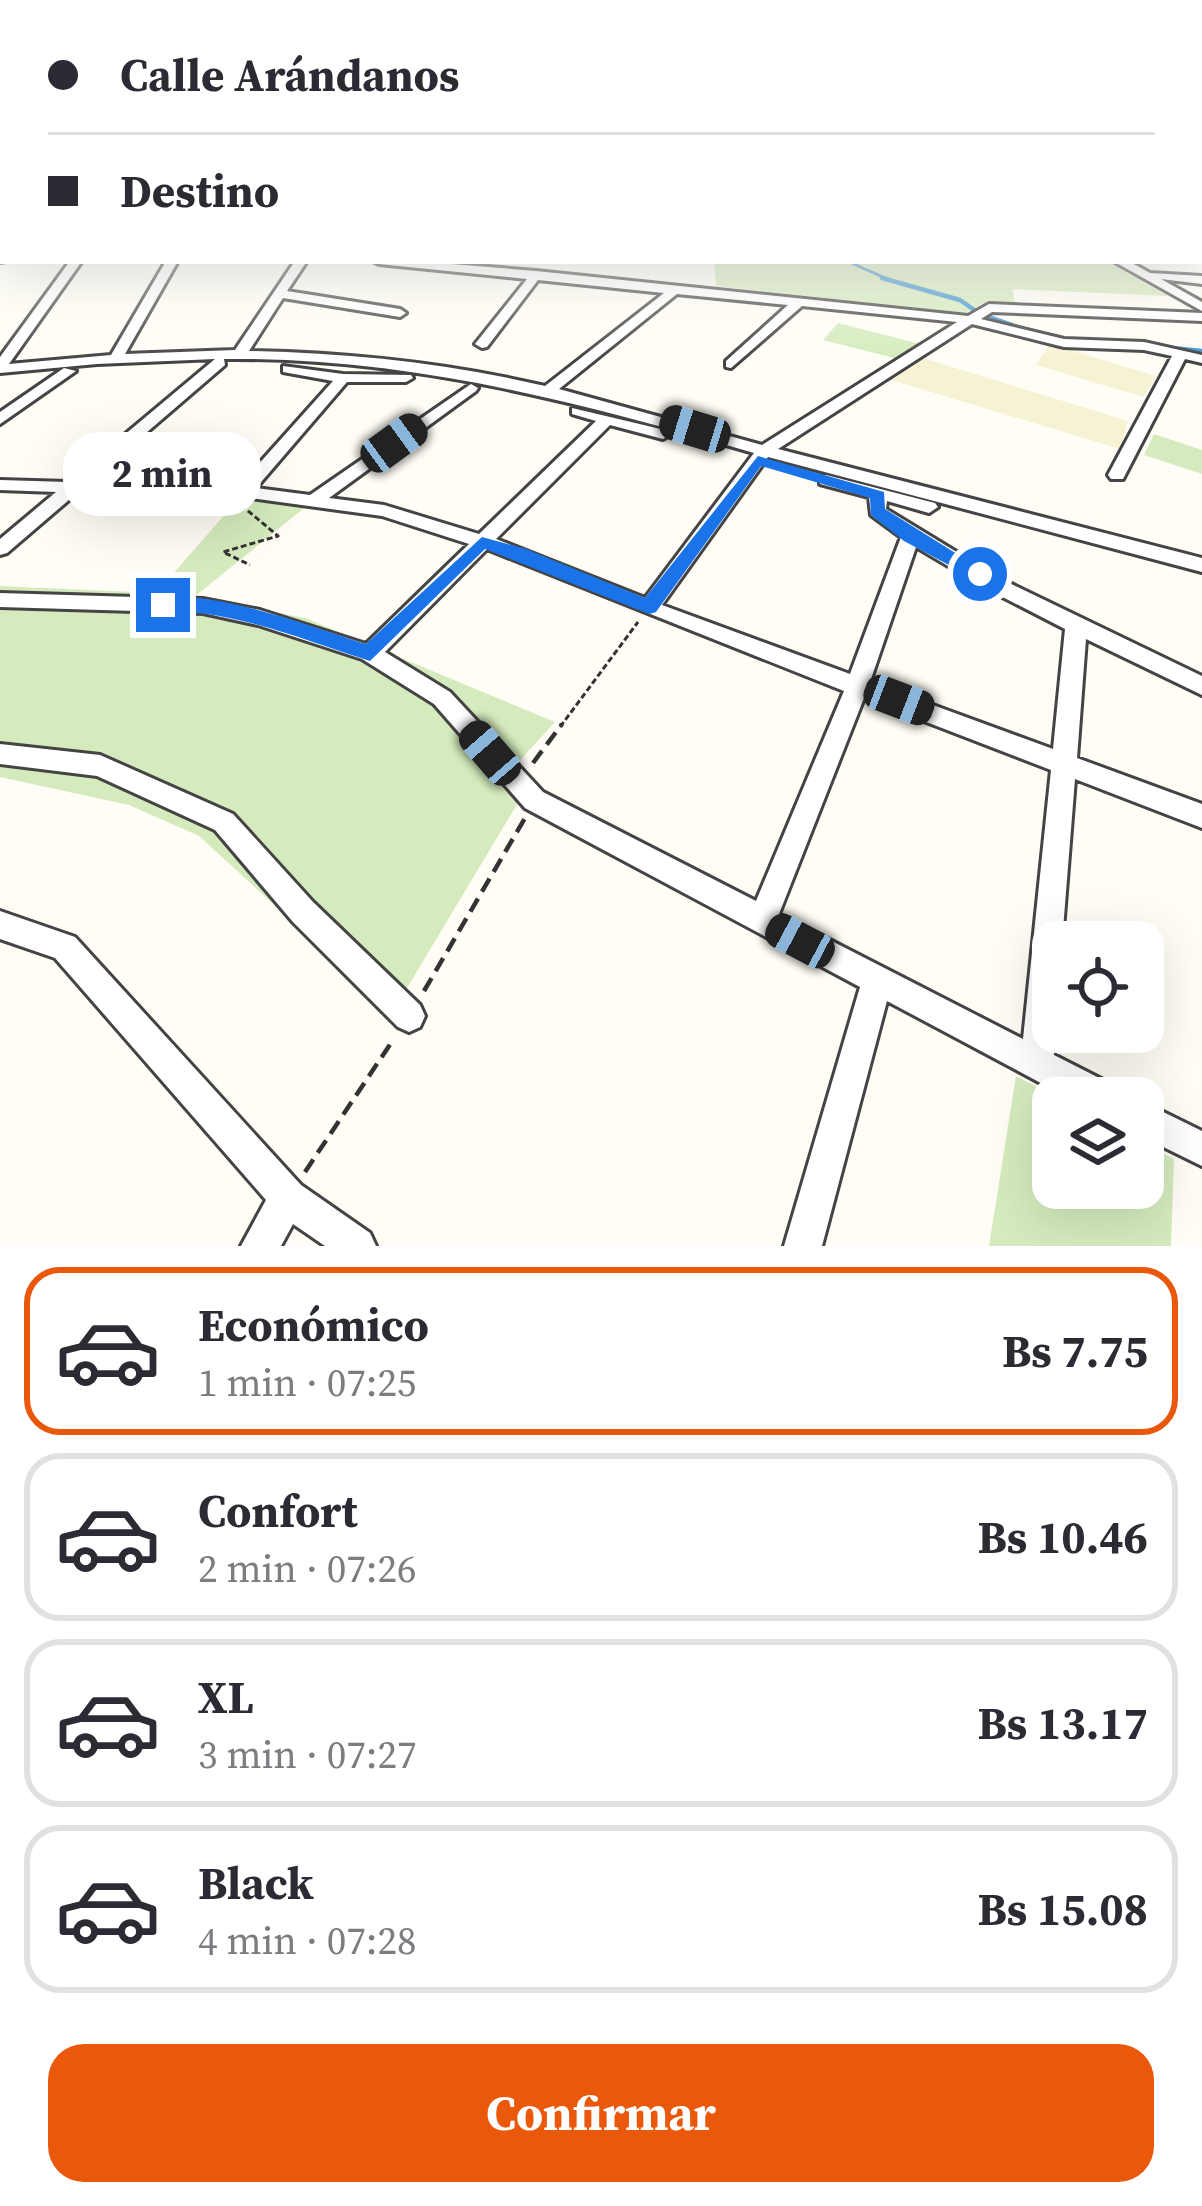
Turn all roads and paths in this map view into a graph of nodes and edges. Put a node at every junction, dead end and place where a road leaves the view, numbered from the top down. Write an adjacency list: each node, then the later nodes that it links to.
1 (74, 264): 26 (street)
2 (170, 264): 21 (street)
3 (300, 264): 12 (street)
4 (413, 264): 8 (street)
5 (1125, 264): 7 (street)
6 (606, 271): 10 (street)
7 (1143, 274): 9 (street); 14 (street)
8 (536, 275): 10 (street); 18 (street)
9 (1202, 280)
10 (618, 281): 11 (street)
11 (676, 289): 13 (street); 29 (street)
12 (280, 294): 15 (street); 20 (street)
13 (800, 301): 17 (street); 24 (street)
14 (1202, 308)
15 (400, 313)
16 (1202, 317): 17 (street)
17 (970, 320): 19 (street); 32 (street)
18 (482, 344)
19 (1181, 353): 22 (street); 33 (street)
20 (240, 354): 21 (street); 29 (street)
21 (117, 356): 26 (street)
22 (1202, 359)
23 (220, 362): 25 (street); 27 (street); 34 (street)
24 (731, 364)
25 (69, 370): 26 (street); 30 (street)
26 (0, 371)
27 (343, 378): 28 (street); 36 (street)
28 (472, 388): 31 (street); 38 (street)
29 (549, 391): 32 (street)
30 (0, 419)
31 (607, 419): 32 (street); 40 (street)
32 (761, 455): 37 (street); 43 (street); 45 (street)
33 (1117, 475)
34 (75, 484): 35 (street); 36 (street); 41 (street)
35 (0, 485)
36 (243, 492): 38 (street); 42 (path)
37 (878, 495): 39 (street); 43 (street)
38 (317, 499): 40 (street)
39 (910, 537): 46 (street); 48 (street)
40 (482, 542): 45 (street); 47 (street)
41 (0, 549)
42 (250, 565)
43 (1202, 568)
44 (0, 600): 47 (street)
45 (649, 608): 48 (street); 52 (path)
46 (1076, 626): 49 (street); 51 (street)
47 (370, 653): 52 (street)
48 (858, 684): 51 (street); 54 (street)
49 (1202, 686)
50 (0, 754): 57 (street)
51 (1066, 762): 53 (street); 58 (street)
52 (514, 780): 54 (street)
53 (1202, 816)
54 (762, 921): 56 (street)
55 (0, 925): 62 (street)
56 (877, 981): 58 (street); 65 (street)
57 (409, 1016)
58 (1037, 1064): 59 (street)
59 (1062, 1077)
60 (1164, 1129): 61 (street)
61 (1202, 1149)
62 (288, 1198): 63 (street); 64 (street)
63 (260, 1246)
64 (357, 1246)
65 (802, 1246)

